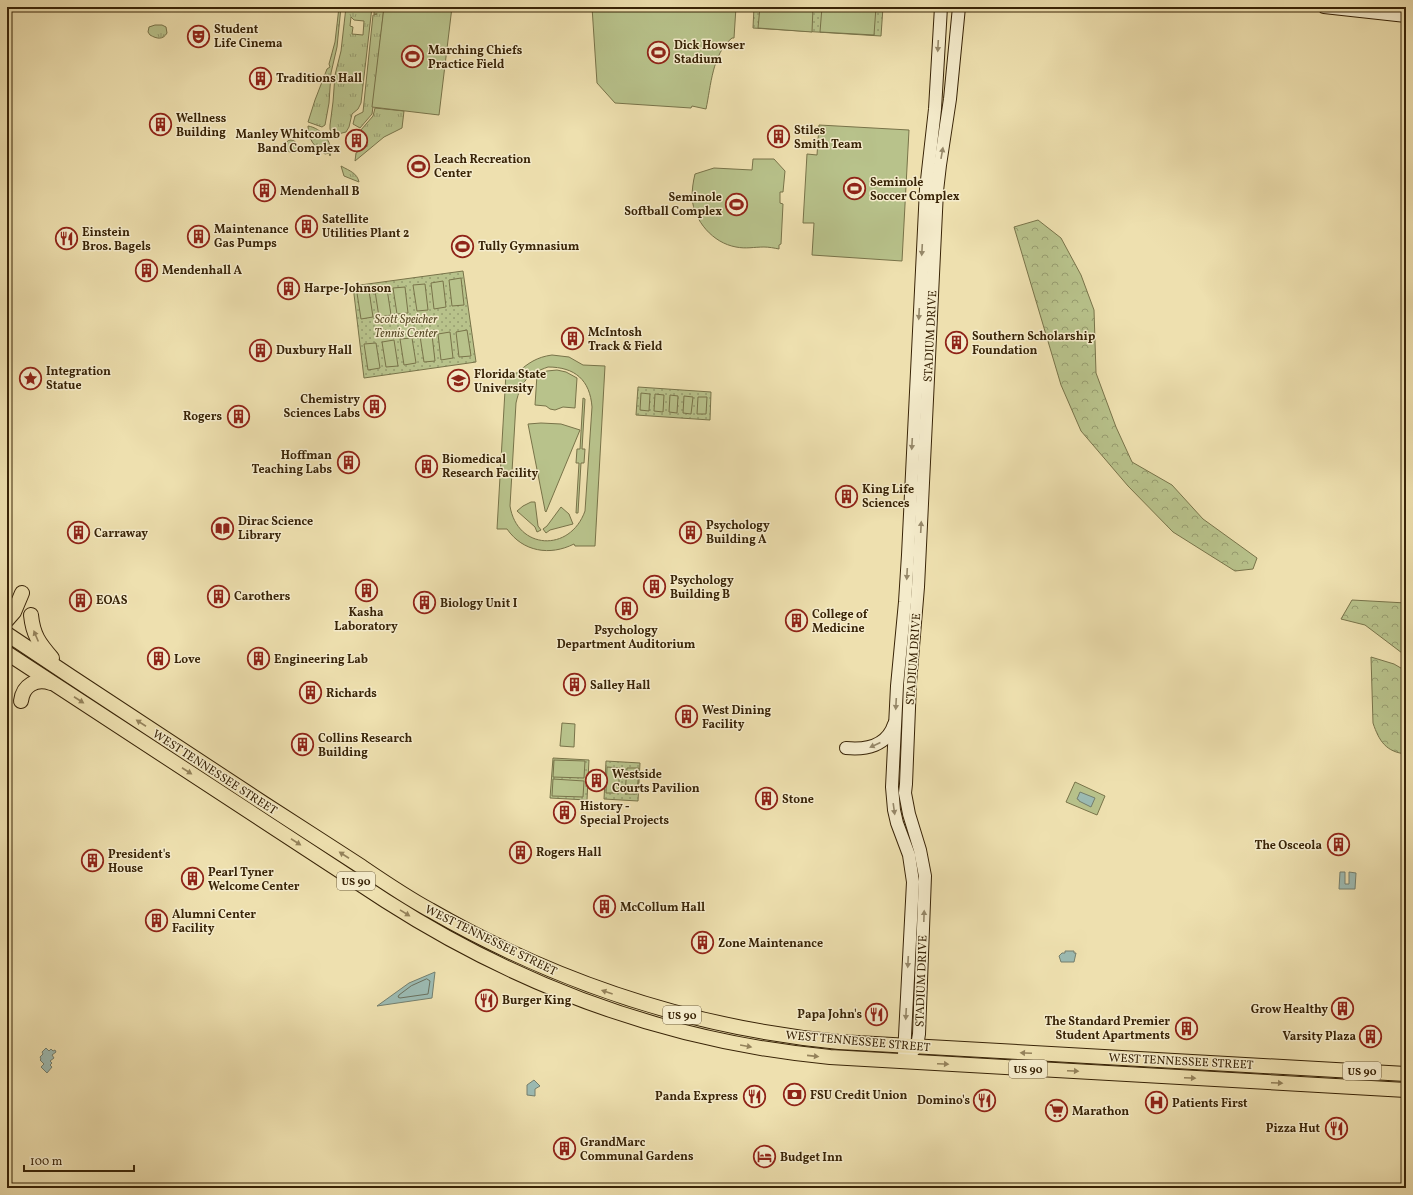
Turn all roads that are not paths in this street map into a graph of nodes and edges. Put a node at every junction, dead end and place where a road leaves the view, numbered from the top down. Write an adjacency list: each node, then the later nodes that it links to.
1 (940, 7): 7 (main road, STADIUM DRIVE, one-way to 7)
2 (959, 7): 6 (main road, STADIUM DRIVE)
3 (965, 7): 6 (main road)
4 (1324, 7): 5 (main road)
5 (1406, 16)
6 (958, 21): 7 (main road, STADIUM DRIVE, one-way to 6)
7 (930, 226): 16 (main road, STADIUM DRIVE, one-way to 16); 18 (main road, STADIUM DRIVE, one-way to 7)
8 (22, 592): 10 (main road)
9 (31, 616): 13 (main road, one-way to 9)
10 (7, 620)
11 (7, 634): 13 (main road, WEST TENNESSEE STREET / US 90)
12 (7, 653): 14 (main road, WEST TENNESSEE STREET / US 90)
13 (67, 674): 18 (main road, WEST TENNESSEE STREET / US 90, one-way to 13)
14 (54, 684): 15 (main road); 19 (main road, WEST TENNESSEE STREET / US 90, one-way to 19)
15 (21, 701)
16 (895, 722): 17 (main road, one-way to 17); 18 (main road, STADIUM DRIVE, one-way to 18)
17 (846, 748)
18 (910, 1046): 19 (main road); 20 (main road, WEST TENNESSEE STREET / US 90, one-way to 18)
19 (904, 1062): 21 (main road, WEST TENNESSEE STREET / US 90, one-way to 21)
20 (1406, 1074)
21 (1406, 1090)

